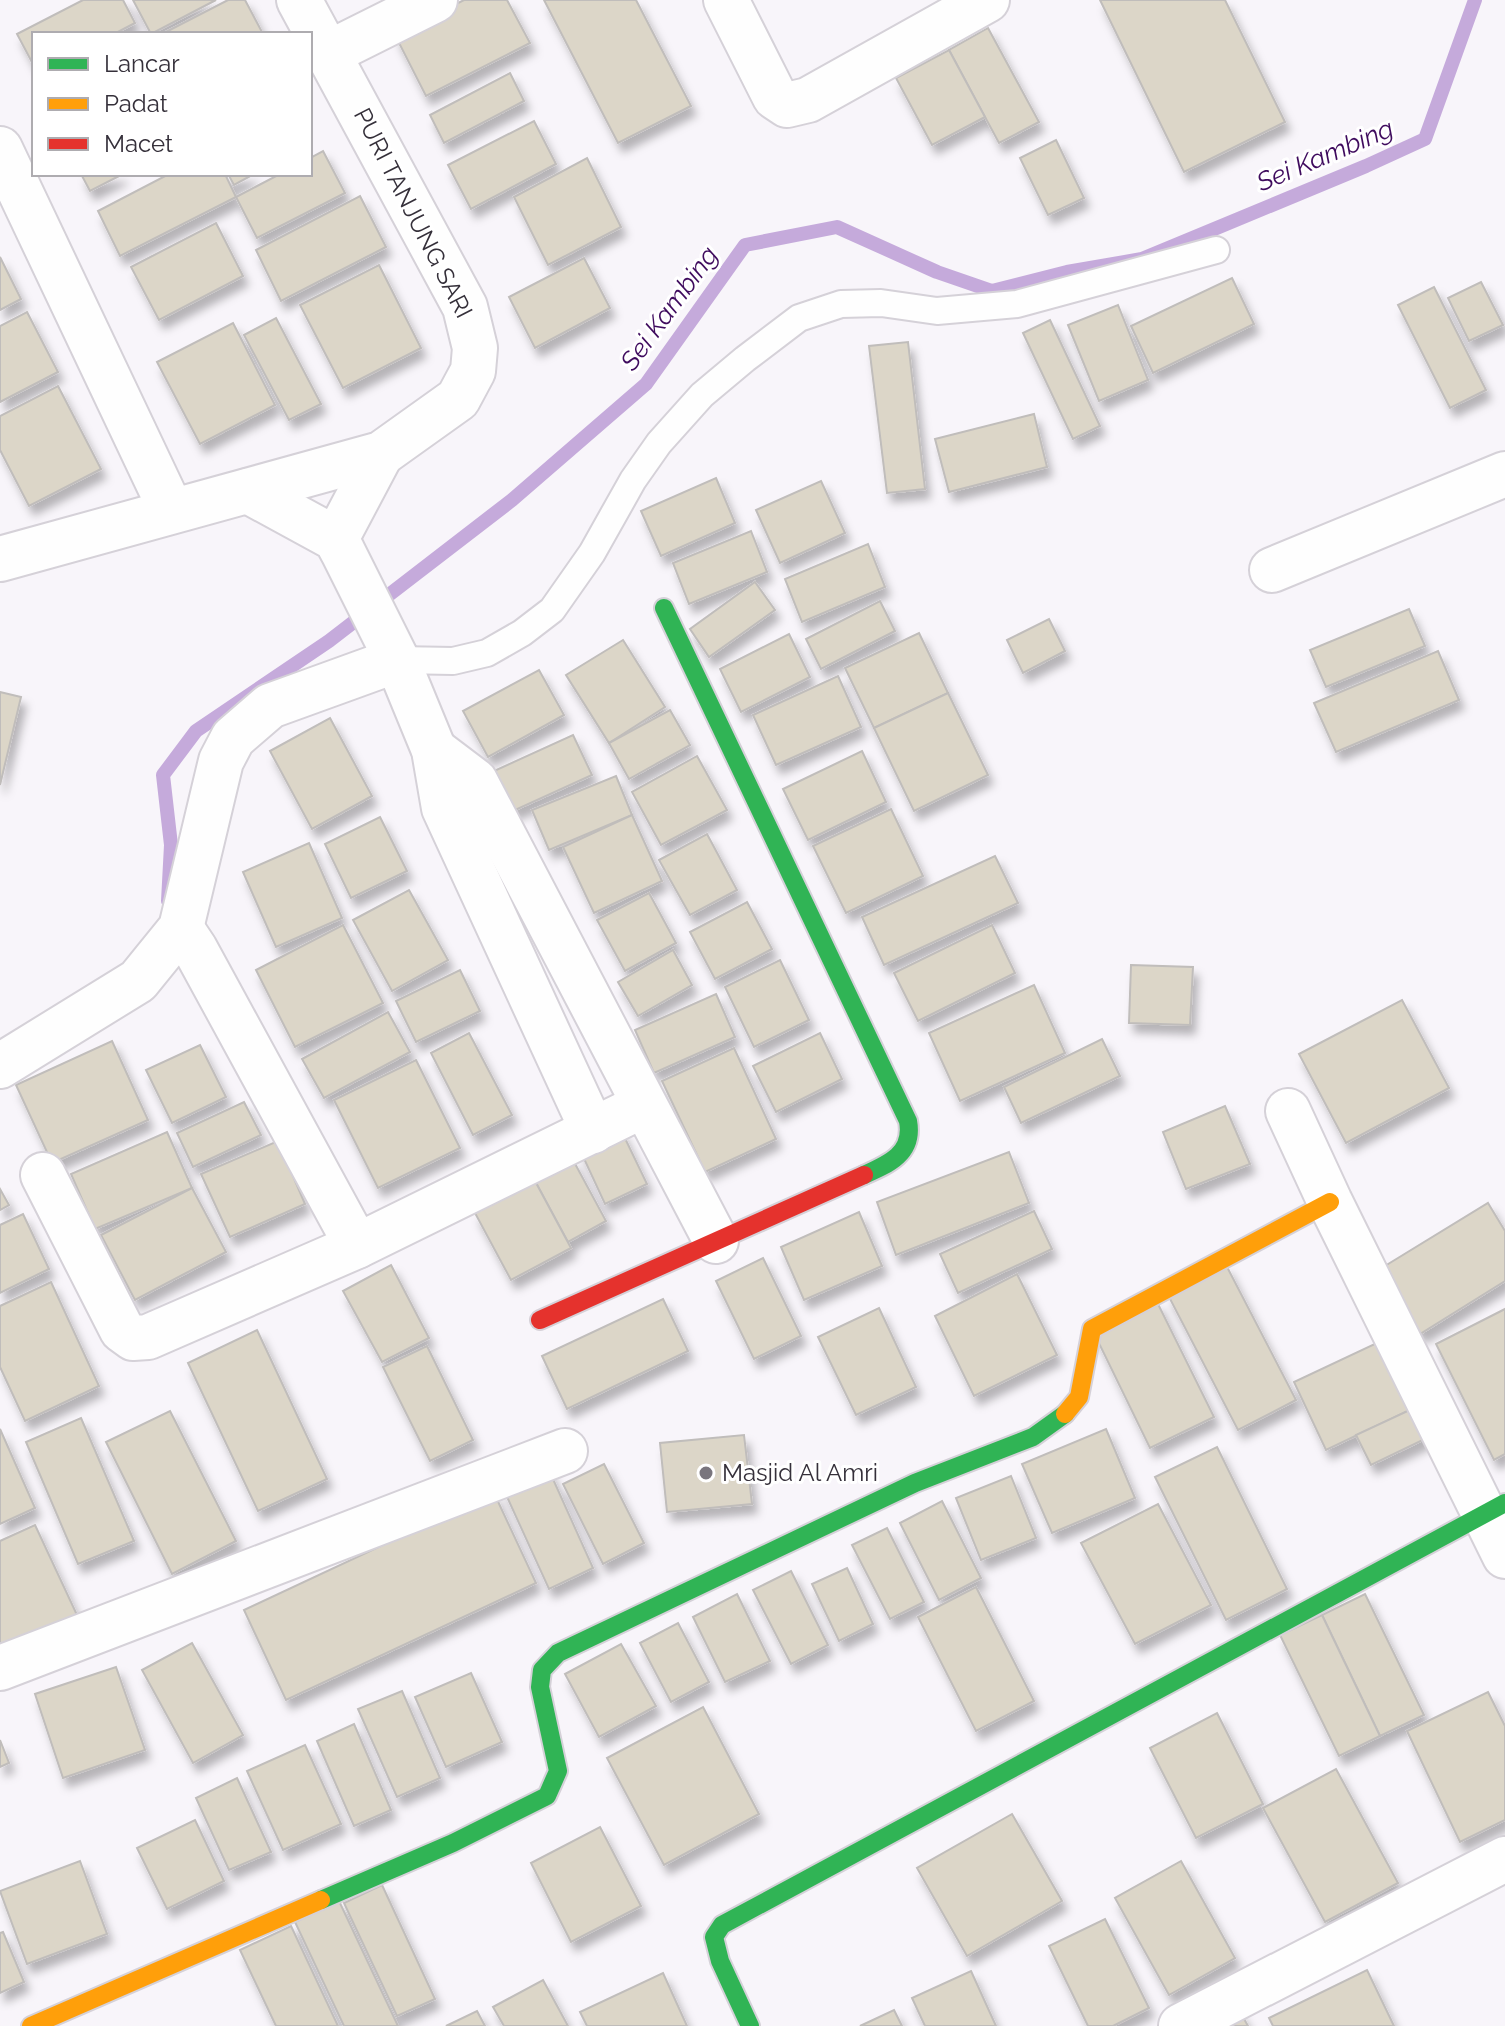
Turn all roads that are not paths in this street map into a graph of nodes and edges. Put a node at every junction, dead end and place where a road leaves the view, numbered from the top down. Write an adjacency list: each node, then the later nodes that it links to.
1 (299, 0): 5 (street, PURI TANJUNG SARI)
2 (435, 0): 5 (street)
3 (726, 0): 4 (street)
4 (987, 0)
5 (329, 53): 8 (street, PURI TANJUNG SARI)
6 (0, 149): 11 (street)
7 (1216, 250): 16 (lane)
8 (381, 454): 10 (street, PURI TANJUNG SARI); 12 (street)
9 (1505, 474): 14 (street)
10 (248, 491): 11 (street, PURI TANJUNG SARI); 12 (street)
11 (171, 510): 13 (street, PURI TANJUNG SARI)
12 (344, 554): 16 (street)
13 (0, 559)
14 (1272, 570)
15 (664, 608): 25 (street)
16 (389, 644): 17 (street); 18 (street)
17 (434, 750): 20 (street); 22 (street)
18 (181, 928): 19 (street); 26 (street)
19 (0, 1066)
20 (644, 1105): 22 (street); 25 (street)
21 (1288, 1111): 24 (street)
22 (593, 1131): 26 (street)
23 (43, 1175): 26 (street)
24 (1330, 1202): 29 (street); 33 (street)
25 (716, 1241): 27 (street)
26 (357, 1246)
27 (540, 1320)
28 (565, 1451): 31 (street)
29 (1495, 1509): 30 (street); 34 (street)
30 (1505, 1556)
31 (0, 1668)
32 (1505, 1859): 35 (street)
33 (31, 2026)
34 (750, 2026)
35 (1181, 2026)

